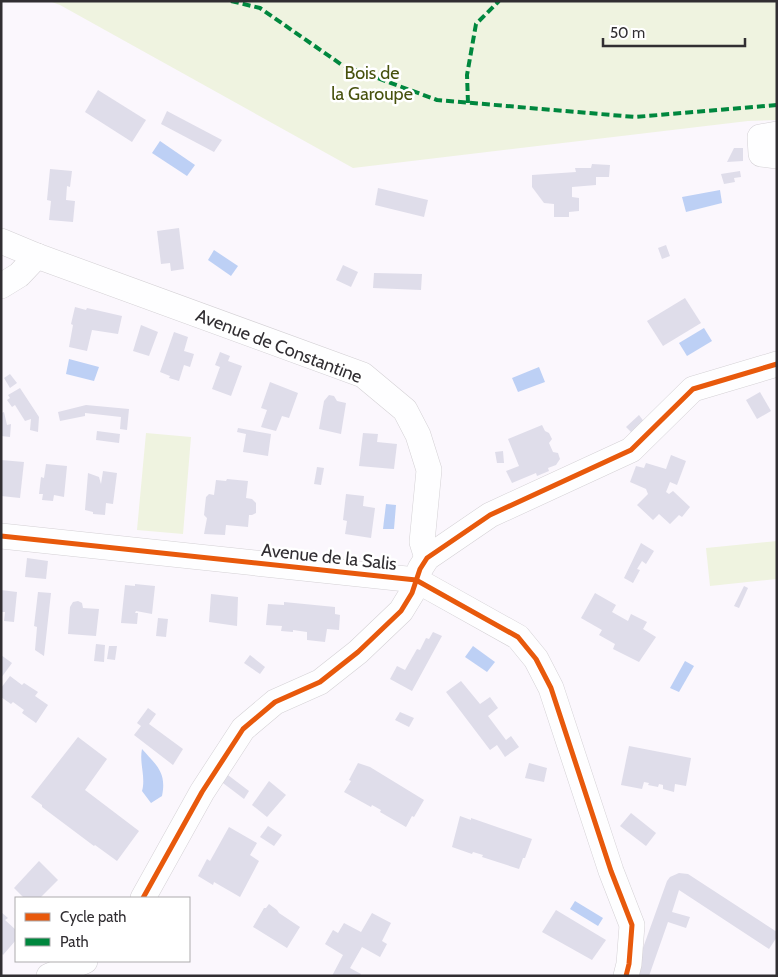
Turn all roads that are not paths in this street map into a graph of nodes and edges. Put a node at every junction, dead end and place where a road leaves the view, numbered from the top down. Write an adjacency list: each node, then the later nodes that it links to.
1 (777, 134): 2 (street)
2 (777, 156)
3 (1, 241): 4 (street, Avenue de Constantine)
4 (37, 256): 5 (street); 8 (street, Avenue de Constantine)
5 (1, 286)
6 (777, 364): 8 (street)
7 (1, 536): 8 (street, Avenue de la Salis)
8 (421, 569): 9 (street); 12 (street, Avenue de la Salis)
9 (144, 897)
10 (83, 962): 11 (street)
11 (49, 976)
12 (626, 976)

